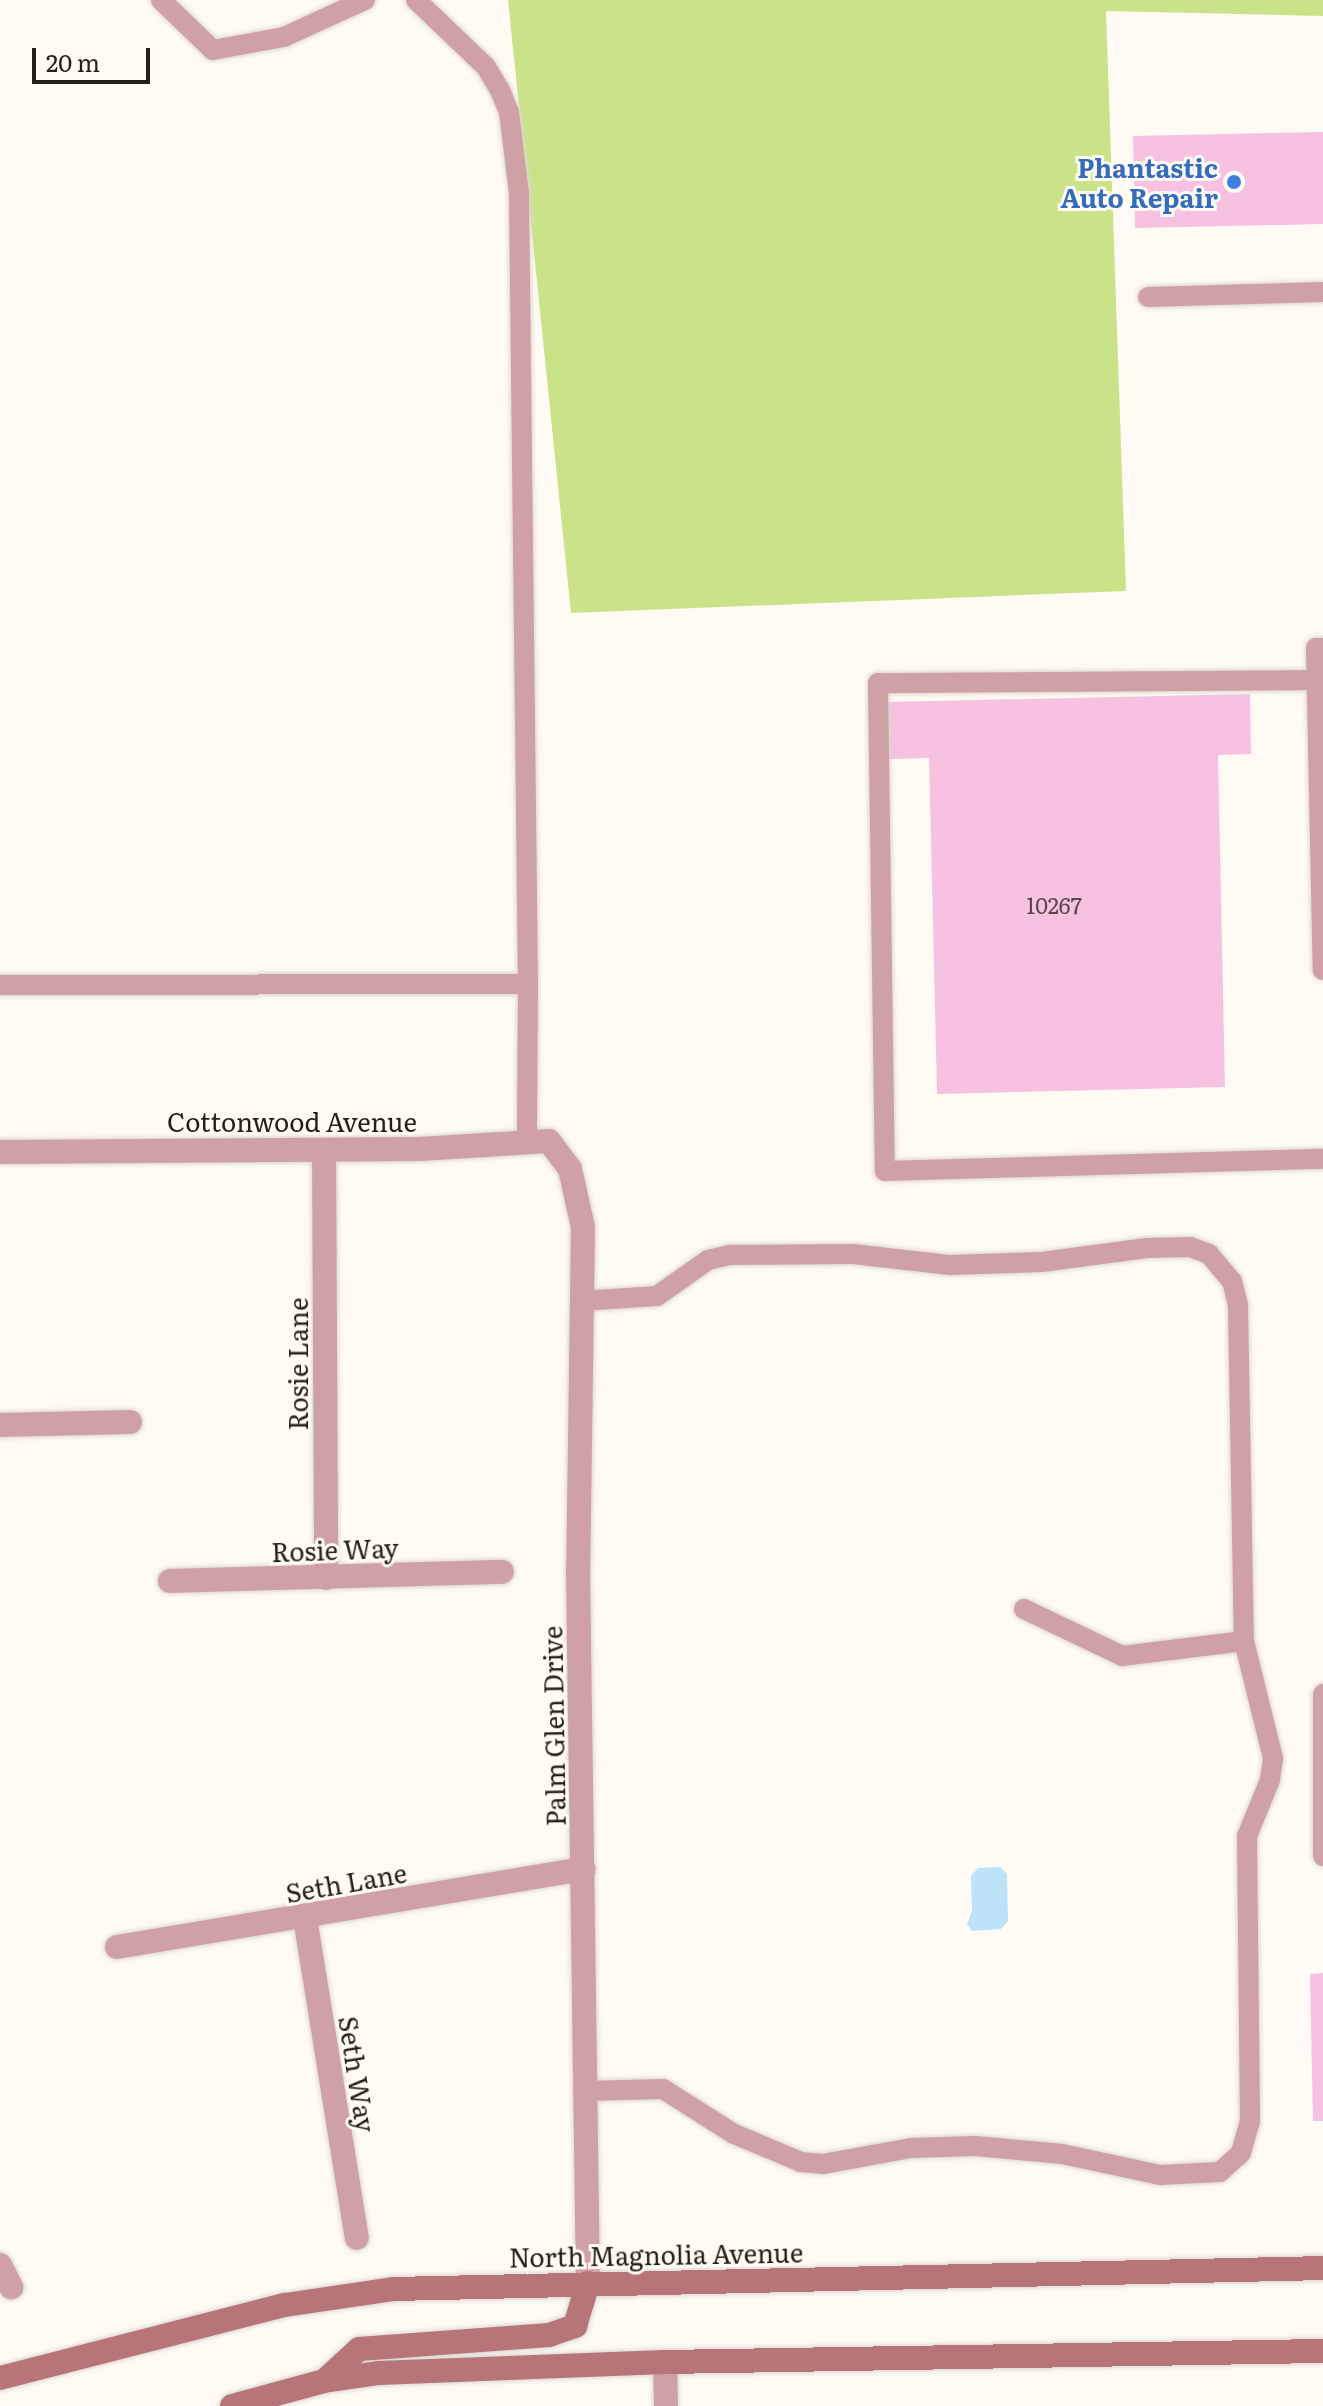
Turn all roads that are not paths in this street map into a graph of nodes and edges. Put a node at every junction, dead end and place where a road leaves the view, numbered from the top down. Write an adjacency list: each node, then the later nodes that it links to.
1 (161, 0): 2 (lane)
2 (365, 0)
3 (416, 0): 9 (lane)
4 (1323, 292): 5 (lane)
5 (1148, 297)
6 (1323, 648): 7 (lane)
7 (1316, 680): 8 (lane); 14 (lane)
8 (1323, 970)
9 (528, 984): 10 (lane); 11 (lane)
10 (0, 985)
11 (527, 1142): 12 (street, Cottonwood Avenue); 15 (street, Cottonwood Avenue)
12 (324, 1150): 13 (street, Cottonwood Avenue); 20 (street, Rosie Lane)
13 (0, 1152)
14 (1323, 1159)
15 (570, 1169): 16 (street, Palm Glen Drive)
16 (581, 1301): 23 (lane); 26 (street, Palm Glen Drive)
17 (130, 1422): 18 (street)
18 (0, 1425)
19 (502, 1572): 20 (street, Rosie Way)
20 (326, 1578): 21 (street, Rosie Way)
21 (170, 1581)
22 (1024, 1609): 23 (lane)
23 (1244, 1641): 29 (lane)
24 (1323, 1694): 25 (lane)
25 (1323, 1856)
26 (584, 1869): 27 (street, Seth Lane); 29 (street, Palm Glen Drive)
27 (305, 1918): 28 (street, Seth Lane); 30 (street, Seth Way)
28 (117, 1947)
29 (584, 2091): 32 (street, Palm Glen Drive)
30 (357, 2238)
31 (1323, 2268): 32 (main road, North Magnolia Avenue)
32 (588, 2283): 35 (main road, North Magnolia Avenue); 36 (main road)
33 (1323, 2351): 34 (main road)
34 (665, 2362): 36 (main road); 38 (street)
35 (0, 2378)
36 (324, 2381): 37 (main road)
37 (232, 2406)
38 (666, 2406)

